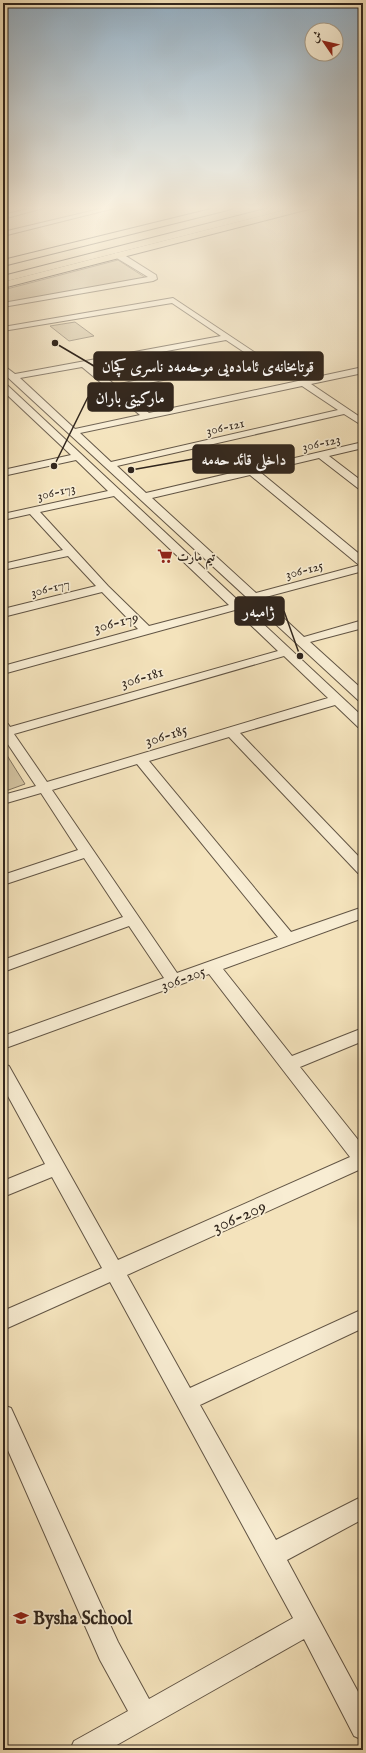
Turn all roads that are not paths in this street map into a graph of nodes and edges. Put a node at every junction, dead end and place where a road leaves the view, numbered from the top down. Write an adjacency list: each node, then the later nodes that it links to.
1 (100, 289): 2 (street)
2 (3, 305)
3 (3, 329): 4 (street)
4 (228, 337): 5 (street); 11 (street)
5 (84, 364): 8 (street); 11 (street)
6 (3, 368): 8 (street)
7 (363, 370): 9 (street)
8 (13, 377): 15 (street)
9 (304, 383): 12 (street); 13 (street)
10 (3, 386): 18 (street)
11 (112, 388): 13 (street)
12 (346, 411): 14 (street); 19 (street, 306-121)
13 (147, 416): 15 (street)
14 (363, 423)
15 (73, 432): 19 (street)
16 (363, 445): 17 (street, 306-123)
17 (321, 455): 20 (street, 306-123); 22 (street)
18 (78, 456): 21 (street); 23 (street)
19 (110, 465): 24 (street)
20 (252, 471): 24 (street, 306-123); 30 (street)
21 (3, 473)
22 (363, 487)
23 (116, 492): 25 (street, 306-173); 28 (street)
24 (144, 497): 26 (street)
25 (32, 510): 27 (street, 306-173); 29 (street)
26 (164, 515): 28 (street); 34 (street)
27 (3, 517)
28 (145, 520): 35 (street)
29 (71, 552): 31 (street); 33 (street)
30 (363, 564)
31 (3, 567)
32 (363, 568): 34 (street, 306-125)
33 (104, 588): 36 (street, 306-177); 38 (street)
34 (253, 597): 39 (street)
35 (237, 606): 38 (street, 306-179); 40 (street)
36 (3, 613)
37 (363, 624): 39 (street)
38 (147, 630): 41 (street, 306-179)
39 (302, 641): 42 (street)
40 (286, 652): 43 (street); 45 (street, 306-181)
41 (3, 670)
42 (362, 695)
43 (337, 700): 44 (street); 46 (street, 306-185)
44 (363, 724)
45 (5, 730): 48 (street)
46 (232, 732): 47 (street, 306-185); 51 (street)
47 (140, 759): 48 (street, 306-185); 55 (street)
48 (44, 788): 49 (street, 306-185); 50 (street)
49 (3, 800)
50 (87, 852): 52 (street); 54 (street)
51 (363, 870)
52 (3, 880)
53 (363, 912): 55 (street, 306-205)
54 (133, 919): 56 (street); 58 (street)
55 (288, 939): 57 (street, 306-205)
56 (3, 966)
57 (212, 967): 58 (street, 306-205); 61 (street)
58 (174, 981): 60 (street, 306-205)
59 (363, 1034): 61 (street)
60 (3, 1044)
61 (288, 1065): 63 (street)
62 (3, 1071): 64 (street)
63 (363, 1160): 66 (street, 306-209)
64 (56, 1167): 65 (street); 66 (street)
65 (3, 1189)
66 (114, 1271): 68 (street, 306-209); 69 (street)
67 (363, 1318): 69 (street)
68 (3, 1321)
69 (186, 1401): 72 (street)
70 (3, 1415): 74 (street)
71 (363, 1507): 72 (street)
72 (272, 1555): 73 (street)
73 (309, 1623): 74 (street); 75 (street)
74 (144, 1715): 76 (street)
75 (363, 1727)
76 (83, 1750)

